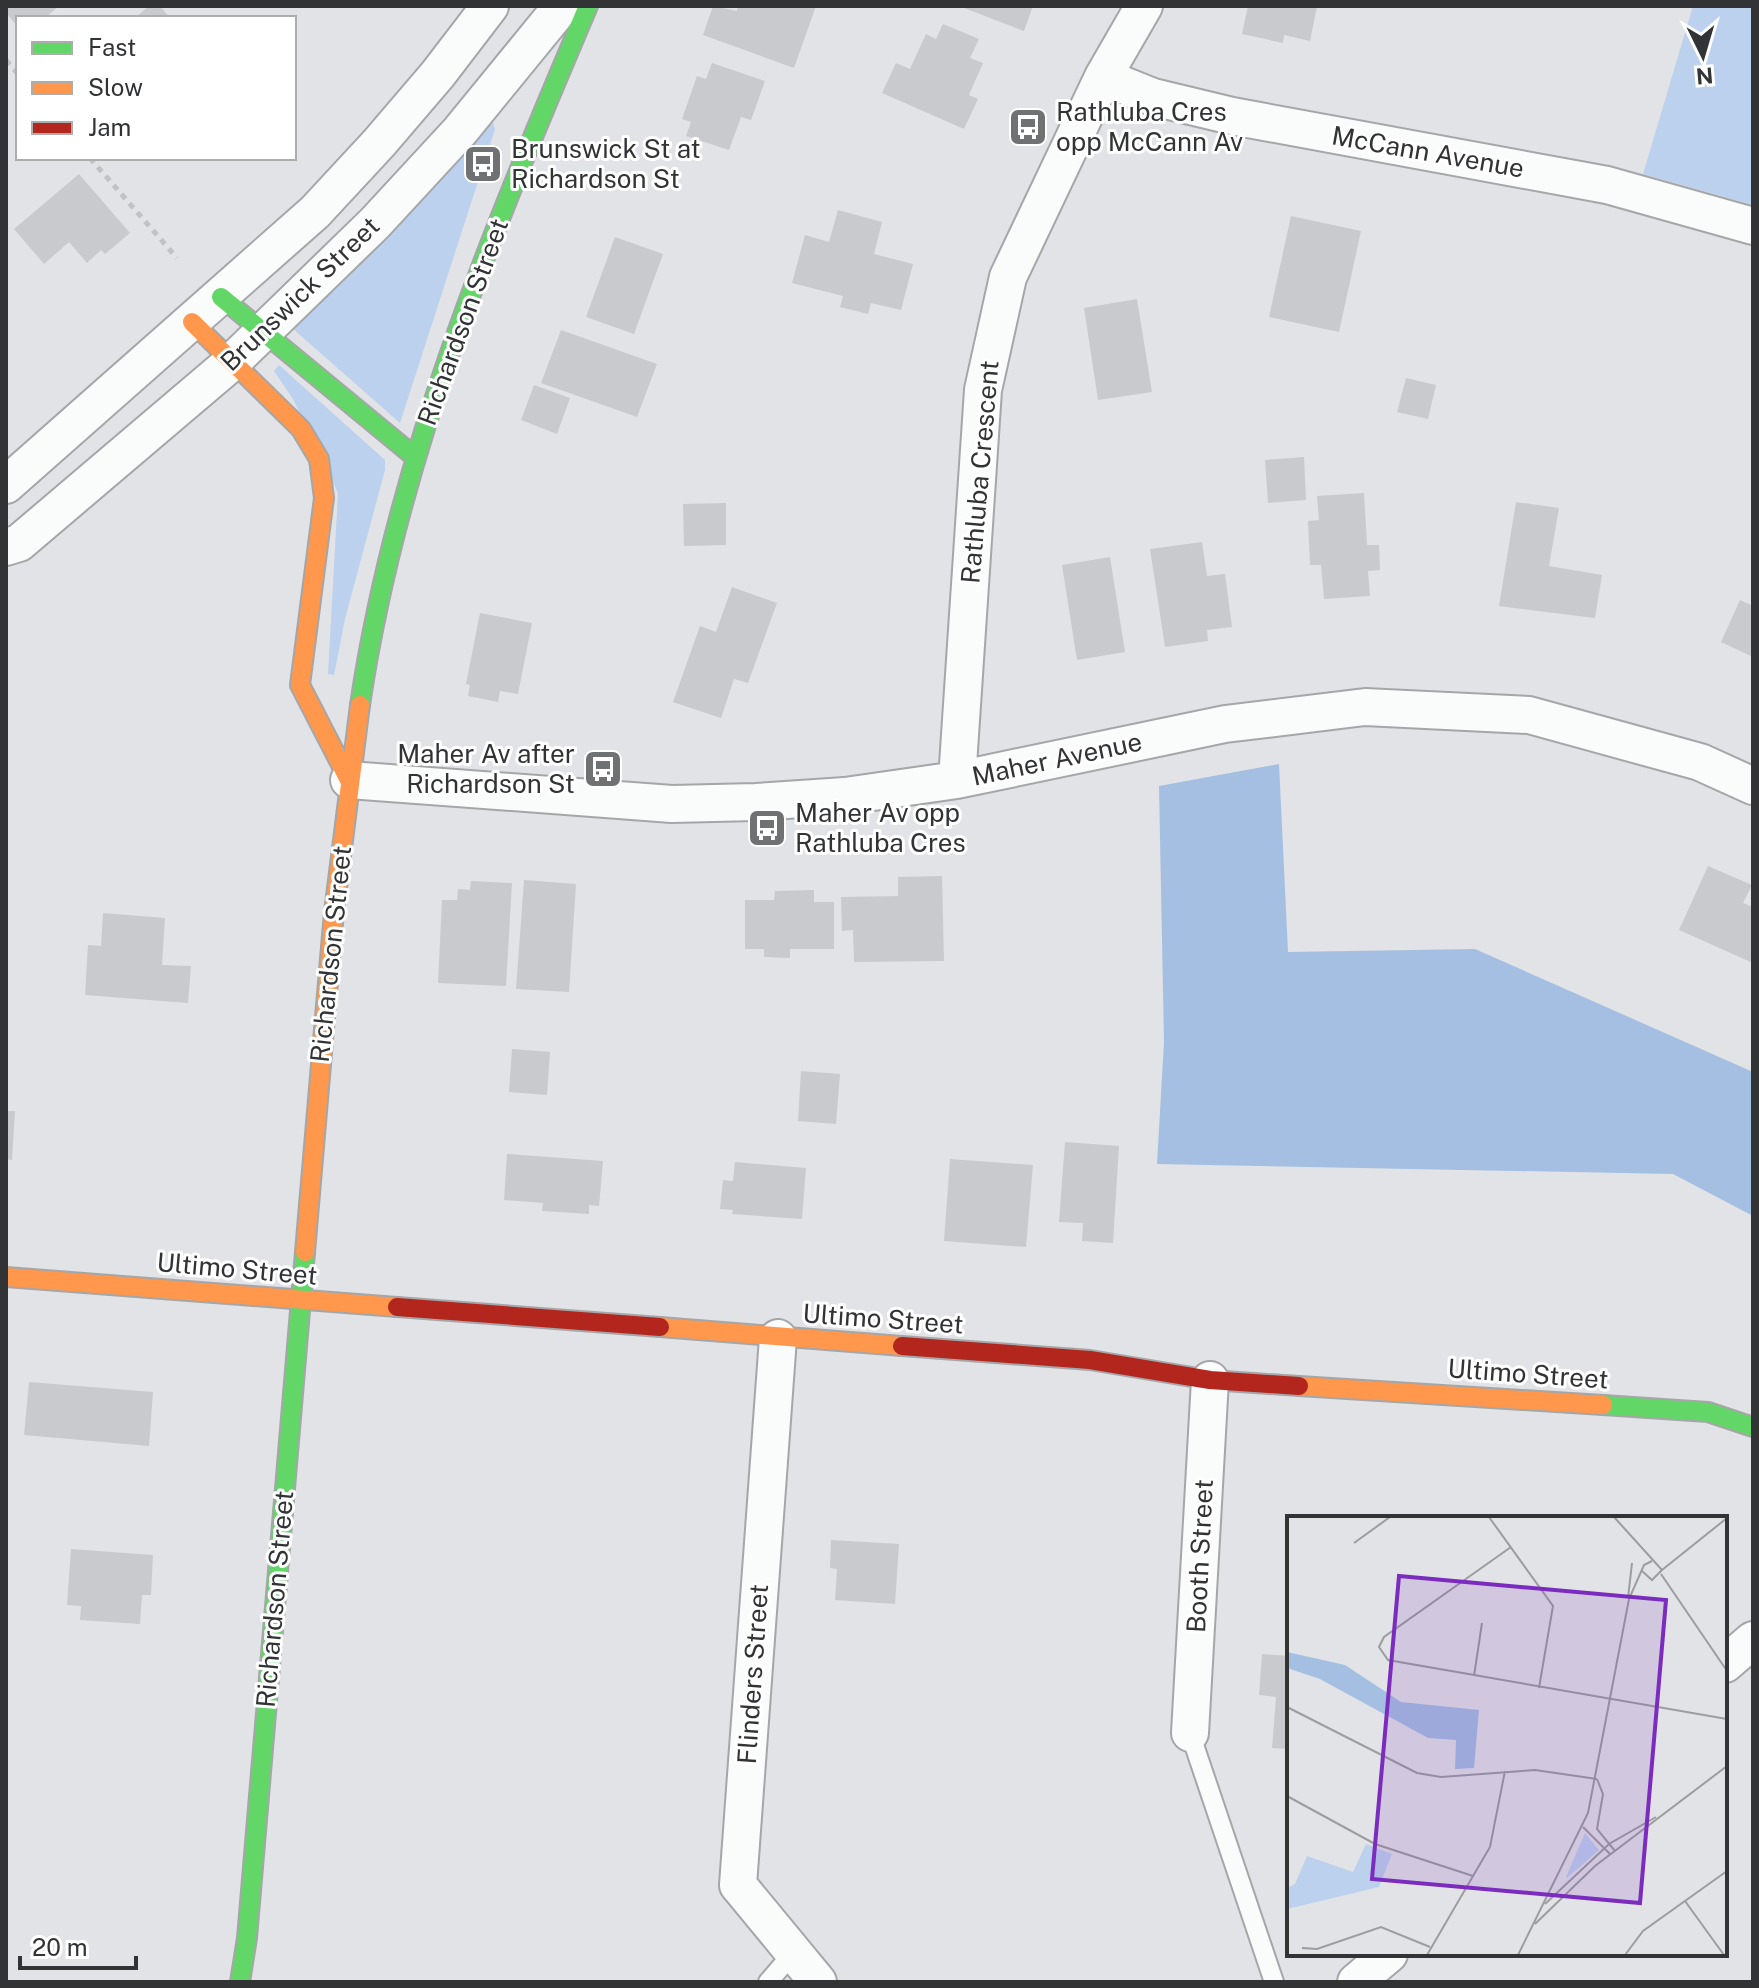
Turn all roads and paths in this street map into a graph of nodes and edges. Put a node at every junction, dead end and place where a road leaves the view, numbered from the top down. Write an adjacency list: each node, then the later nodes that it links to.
1 (490, 6): 9 (street, Brunswick Street)
2 (562, 6): 11 (street, Brunswick Street)
3 (588, 6): 13 (main road, Richardson Street)
4 (1144, 6): 5 (street, Rathluba Crescent)
5 (1103, 77): 7 (street, McCann Avenue); 17 (street, Rathluba Crescent)
6 (92, 160): 8 (path)
7 (1753, 226)
8 (177, 258)
9 (221, 297): 10 (street, Brunswick Street); 11 (main road)
10 (192, 322): 12 (main road); 14 (street, Brunswick Street)
11 (263, 333): 12 (street, Brunswick Street); 13 (main road)
12 (232, 362): 15 (street, Brunswick Street); 16 (main road)
13 (415, 457): 16 (main road, Richardson Street)
14 (6, 485)
15 (6, 547)
16 (349, 780): 17 (street, Maher Avenue); 20 (main road, Richardson Street)
17 (957, 780): 18 (street, Maher Avenue)
18 (1753, 786)
19 (6, 1277): 20 (main road, Ultimo Street)
20 (300, 1300): 21 (main road, Ultimo Street); 27 (main road, Richardson Street)
21 (778, 1338): 22 (main road, Ultimo Street); 28 (street, Flinders Street)
22 (1210, 1380): 23 (main road, Ultimo Street); 26 (street, Booth Street)
23 (1753, 1427)
24 (1753, 1640): 25 (street)
25 (1727, 1662)
26 (1190, 1733): 34 (lane)
27 (247, 1938): 30 (main road, Richardson Street); 31 (street, Richardson Street)
28 (793, 1953): 32 (lane); 33 (street, Flinders Street)
29 (1387, 1956): 35 (street)
30 (240, 1982)
31 (251, 1982)
32 (768, 1982)
33 (818, 1982)
34 (1274, 1982)
35 (1356, 1982)

